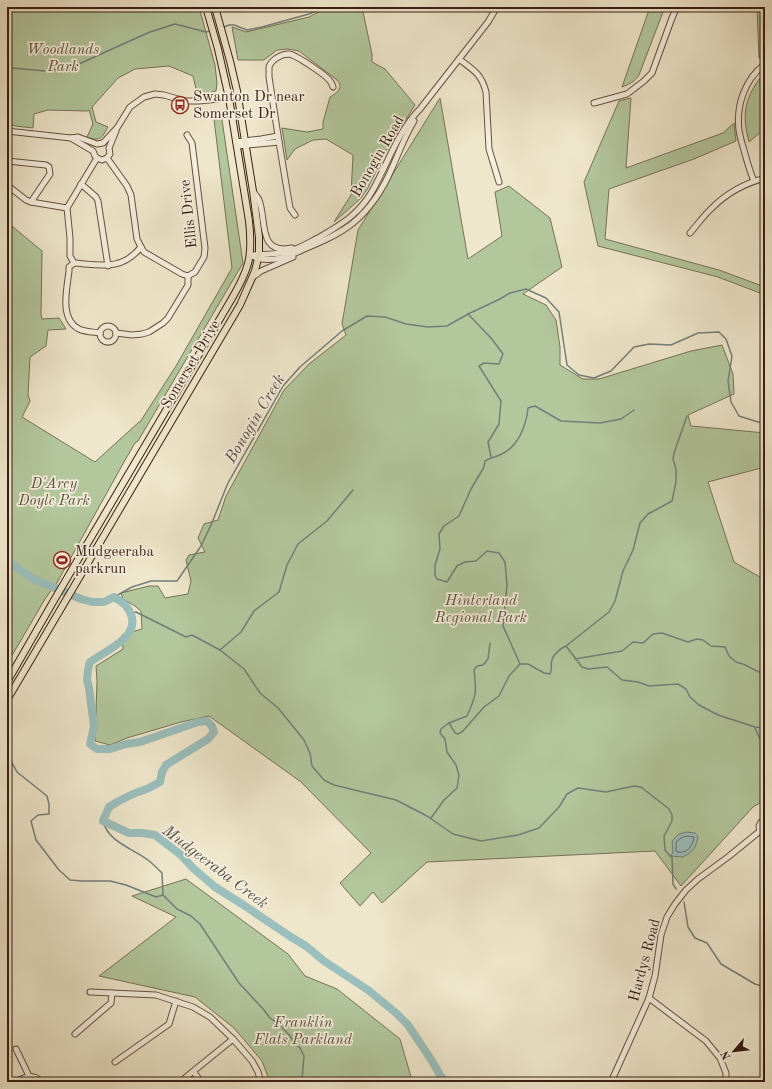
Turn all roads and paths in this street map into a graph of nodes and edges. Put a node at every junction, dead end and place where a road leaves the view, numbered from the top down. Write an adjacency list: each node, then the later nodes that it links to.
1 (215, 7): 8 (main road, Somerset Drive)
2 (497, 7): 5 (street, Bonogin Road)
3 (206, 8): 9 (main road, Somerset Drive)
4 (676, 8): 10 (street)
5 (459, 59): 11 (street, Bonogin Road); 29 (street)
6 (765, 64): 28 (street)
7 (333, 87): 16 (street)
8 (238, 96): 9 (street); 18 (main road, Somerset Drive)
9 (229, 98): 12 (street); 20 (main road, Somerset Drive)
10 (594, 103)
11 (420, 109): 26 (street, Bonogin Road); 33 (street, Bonogin Road)
12 (117, 128): 17 (street); 21 (street)
13 (9, 131): 15 (street)
14 (187, 135): 44 (street, Ellis Drive)
15 (71, 138): 19 (street); 22 (street)
16 (278, 139): 18 (street); 36 (street)
17 (102, 143): 19 (street); 21 (street)
18 (245, 143): 20 (street); 32 (main road, Somerset Drive)
19 (97, 144): 22 (street)
20 (236, 144): 40 (main road, Somerset Drive)
21 (109, 148): 24 (street)
22 (93, 151): 23 (street)
23 (97, 158): 24 (street); 31 (street)
24 (107, 158): 39 (street)
25 (7, 161): 34 (street)
26 (392, 167): 33 (street); 38 (street, Bonogin Road)
27 (765, 178): 28 (street)
28 (754, 181): 37 (street)
29 (499, 182)
30 (7, 184): 34 (street)
31 (81, 184): 35 (street); 43 (street)
32 (253, 191): 38 (street); 41 (main road, Somerset Drive)
33 (368, 199): 38 (street, Bonogin Road)
34 (31, 202): 35 (street)
35 (67, 208): 42 (street)
36 (295, 215)
37 (690, 234)
38 (314, 243): 41 (street, Bonogin Road); 45 (street)
39 (141, 247): 43 (street); 44 (street)
40 (250, 255): 41 (street, Bonogin Road); 48 (main road, Somerset Drive)
41 (258, 256): 45 (main road, Somerset Drive)
42 (74, 263): 43 (street); 46 (street, Ellis Drive)
43 (108, 266)
44 (188, 276): 47 (street, Ellis Drive)
45 (253, 277): 49 (main road, Somerset Drive)
46 (100, 333): 47 (street, Ellis Drive); 47 (street, Ellis Drive)
47 (116, 333)
48 (147, 443): 49 (main road); 50 (main road, Somerset Drive)
49 (156, 447): 51 (main road, Somerset Drive)
50 (7, 682)
51 (7, 700)
52 (765, 821): 53 (street)
53 (760, 831): 54 (street); 57 (street, Hardys Road)
54 (765, 833)
55 (90, 992): 56 (street)
56 (112, 993): 58 (street); 59 (street)
57 (649, 998): 70 (street, Hardys Road); 71 (street)
58 (176, 1001): 60 (street); 62 (street)
59 (75, 1034)
60 (233, 1039): 63 (street); 69 (street)
61 (16, 1049): 64 (street)
62 (115, 1062)
63 (194, 1072): 67 (street); 68 (street)
64 (29, 1076): 65 (street); 66 (street)
65 (15, 1082)
66 (41, 1082)
67 (180, 1082)
68 (202, 1082)
69 (261, 1082)
70 (611, 1082)
71 (726, 1082)

